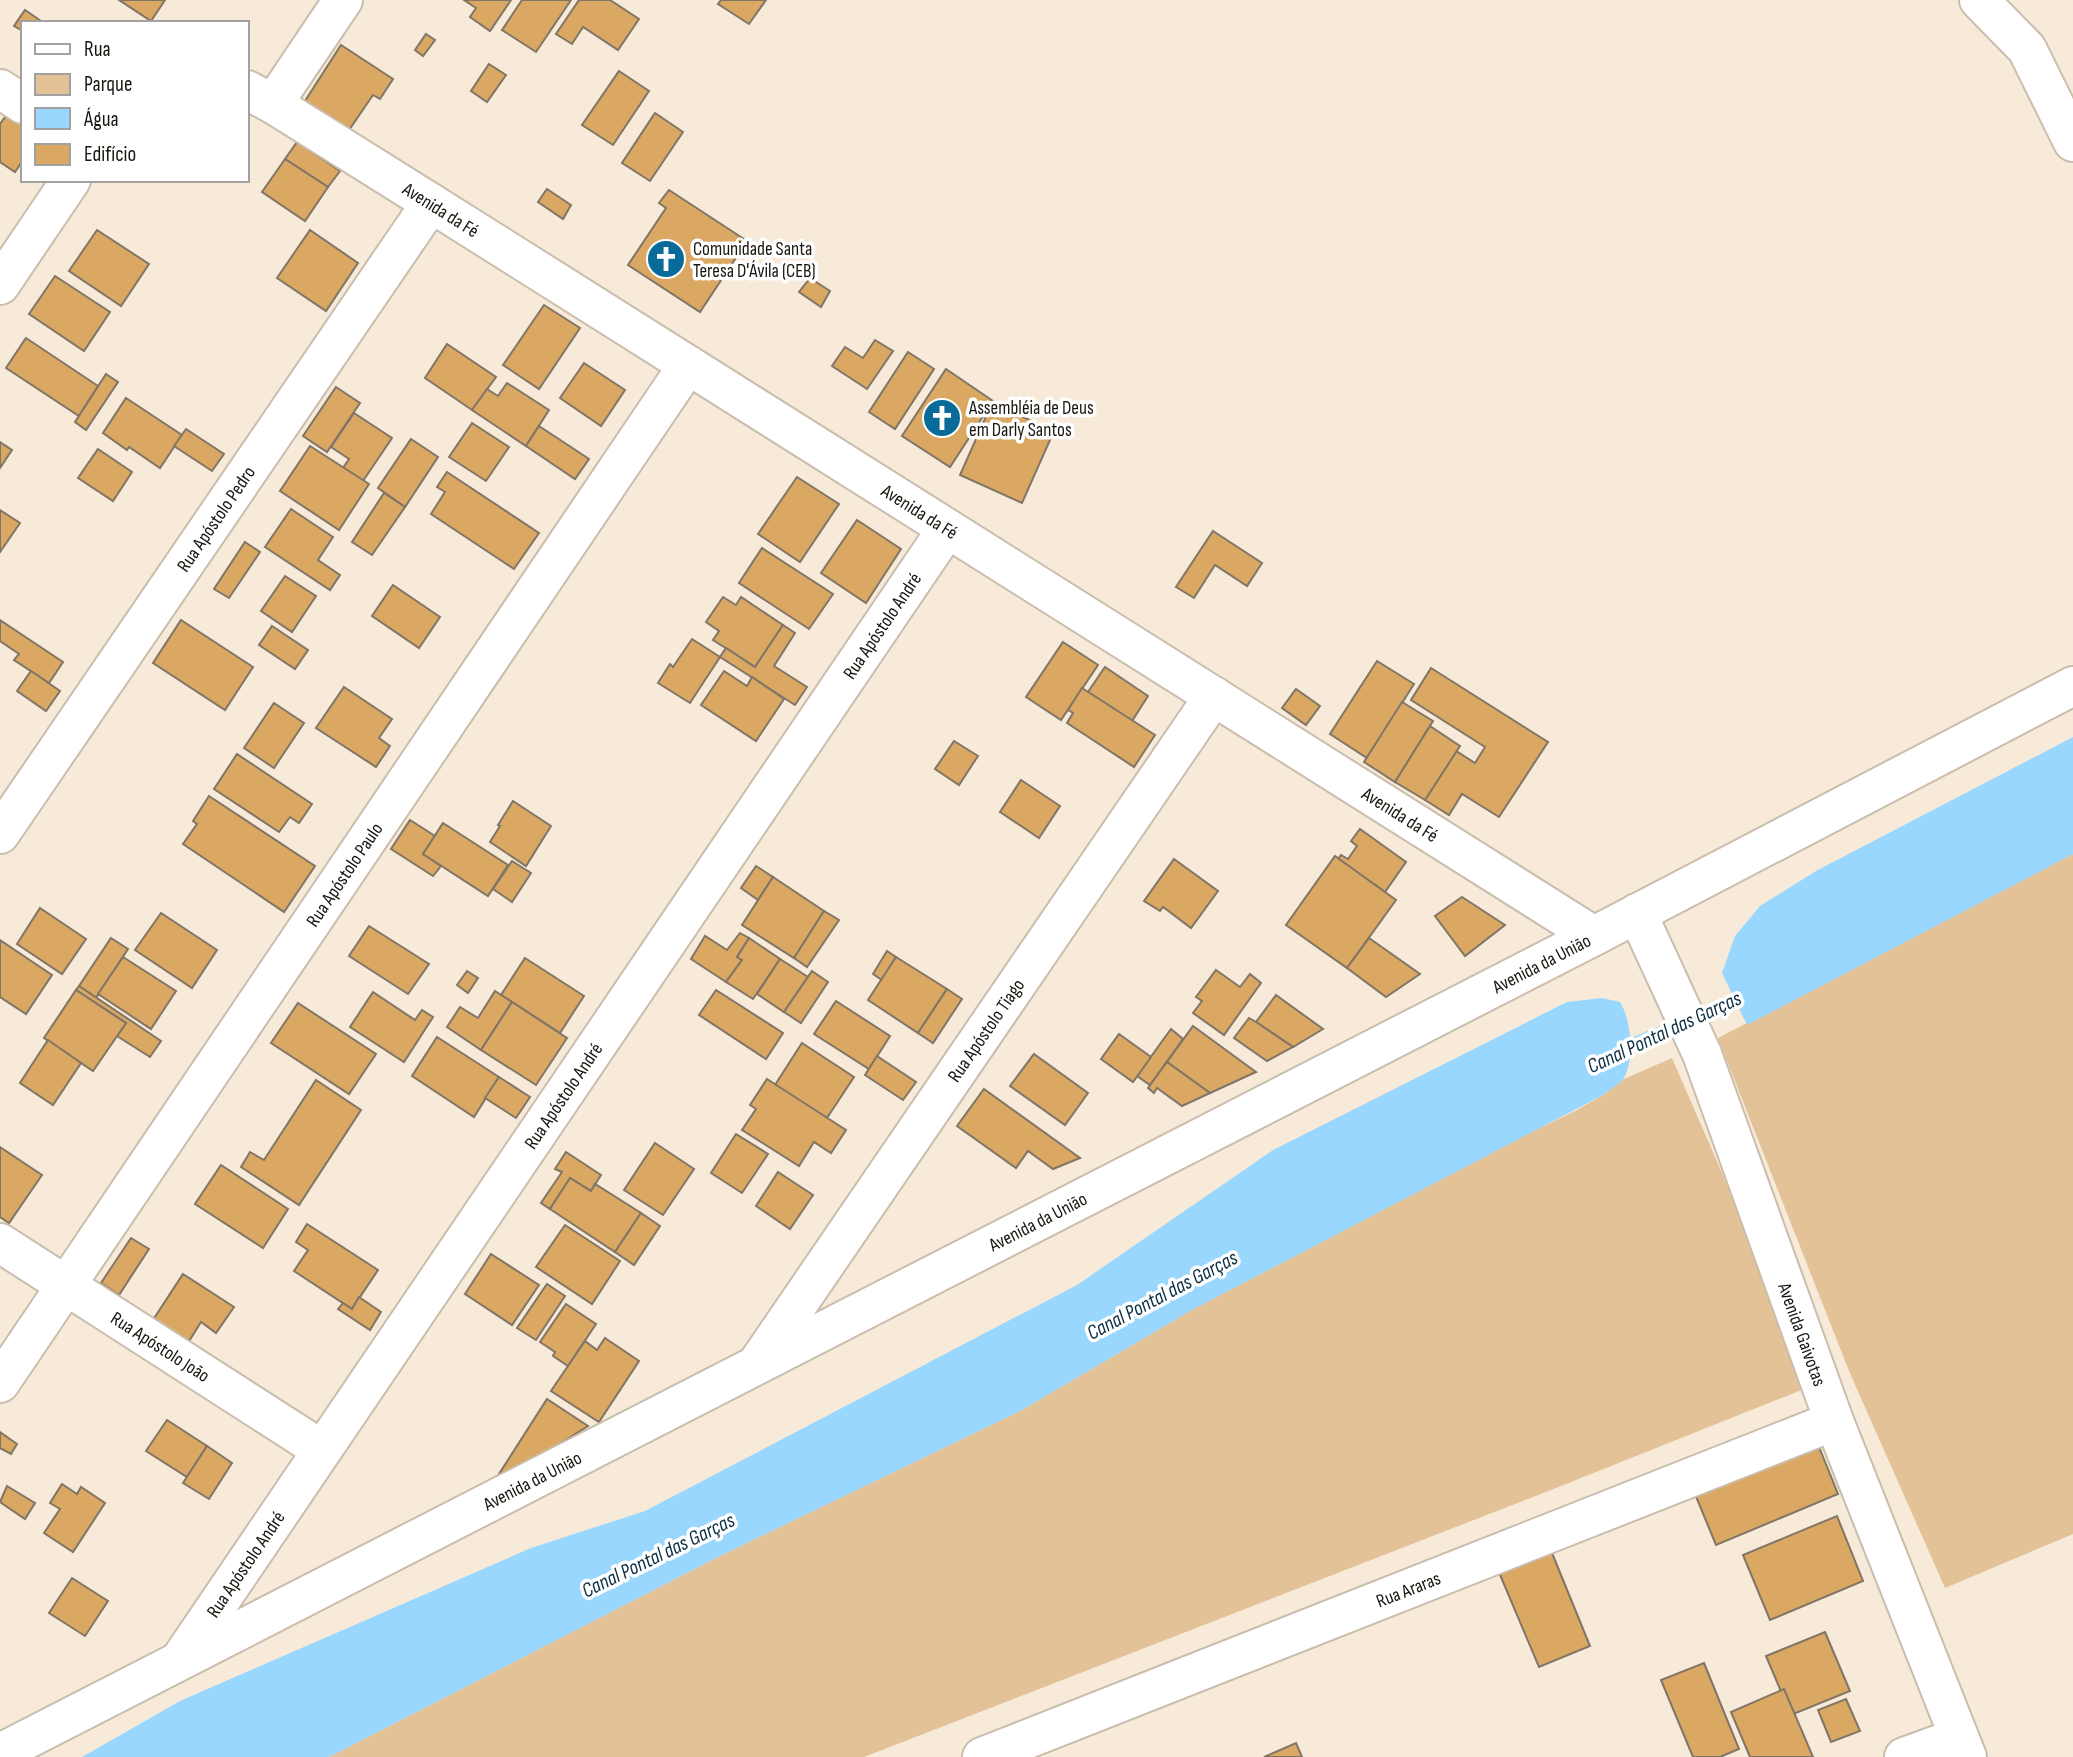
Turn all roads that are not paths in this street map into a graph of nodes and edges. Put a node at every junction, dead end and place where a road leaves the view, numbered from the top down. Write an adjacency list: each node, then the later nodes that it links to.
1 (343, 0): 4 (street)
2 (1979, 0): 6 (street)
3 (0, 89): 5 (street)
4 (260, 97): 8 (street, Avenida da Fé)
5 (21, 103)
6 (2073, 142)
7 (70, 182): 9 (street)
8 (431, 203): 10 (street, Avenida da Fé); 14 (street, Rua Apóstolo Pedro)
9 (0, 285)
10 (688, 365): 11 (street, Avenida da Fé); 18 (street, Rua Apóstolo Paulo)
11 (947, 528): 13 (street, Avenida da Fé); 22 (street, Rua Apóstolo André)
12 (2073, 686): 15 (street, Avenida da União)
13 (1214, 696): 16 (street, Avenida da Fé); 19 (street, Rua Apóstolo Tiago)
14 (0, 834)
15 (1637, 913): 16 (street, Avenida da União); 21 (street, Avenida Gaivotas)
16 (1594, 936): 19 (street, Avenida da União)
17 (0, 1243): 18 (street, Rua Apóstolo João)
18 (65, 1287): 20 (street, Rua Apóstolo Paulo); 22 (street, Rua Apóstolo João)
19 (755, 1366): 23 (street, Avenida da União)
20 (0, 1383)
21 (1834, 1421): 24 (street, Avenida Gaivotas); 26 (street, Rua Araras)
22 (321, 1450): 23 (street, Rua Apóstolo André)
23 (179, 1662): 25 (street, Avenida da União)
24 (1963, 1747): 27 (street)
25 (0, 1753)
26 (982, 1757)
27 (1904, 1757)

